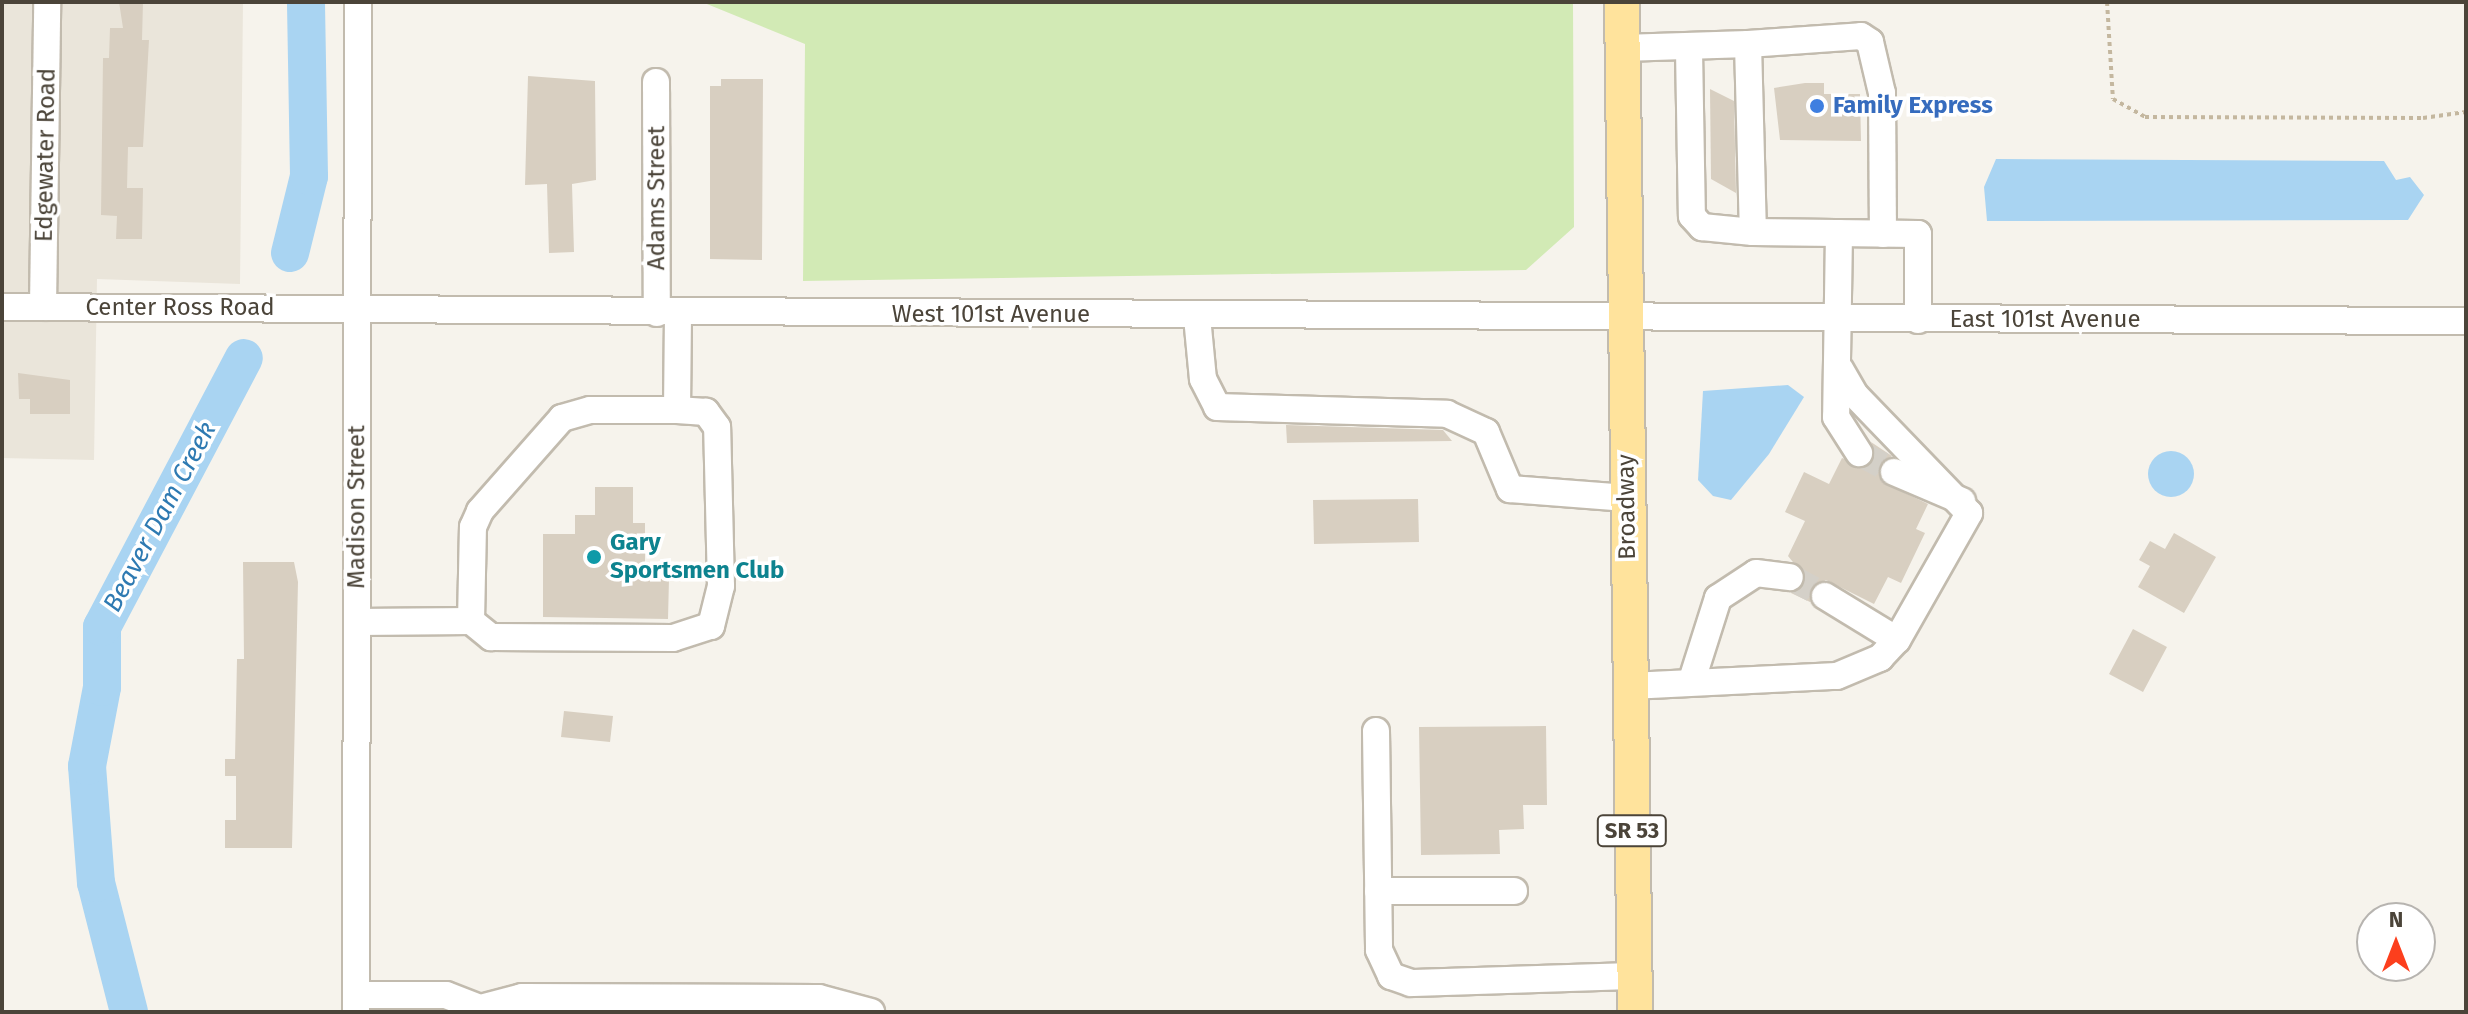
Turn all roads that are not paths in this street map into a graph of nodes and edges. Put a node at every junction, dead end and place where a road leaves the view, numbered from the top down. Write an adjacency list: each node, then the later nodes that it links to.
1 (47, 2): 12 (street, Edgewater Road)
2 (358, 2): 13 (street, Madison Street)
3 (1622, 2): 5 (main road, Broadway / SR 53)
4 (1748, 44): 6 (street); 8 (street); 10 (street)
5 (1622, 48): 6 (street); 16 (main road, Broadway / SR 53)
6 (1689, 50): 8 (street)
7 (656, 82): 14 (street, Adams Street)
8 (1753, 232): 9 (street)
9 (1839, 233): 10 (street); 17 (street)
10 (1883, 234): 18 (street)
11 (2, 307): 12 (street, Center Ross Road)
12 (43, 307): 13 (street, Center Ross Road)
13 (358, 310): 14 (street, West 101st Avenue); 29 (street, Madison Street)
14 (668, 313): 15 (street, West 101st Avenue); 21 (street, Adams Street)
15 (1197, 317): 16 (street, West 101st Avenue); 24 (street)
16 (1624, 320): 17 (street, East 101st Avenue); 24 (main road, Broadway / SR 53)
17 (1840, 320): 18 (street, East 101st Avenue); 20 (street)
18 (1918, 320): 19 (street, East 101st Avenue)
19 (2466, 321)
20 (1840, 369): 22 (street); 25 (street)
21 (677, 410): 28 (street); 28 (street)
22 (1859, 453)
23 (1894, 472): 25 (street)
24 (1627, 498): 32 (main road, Broadway / SR 53)
25 (1962, 501): 30 (street)
26 (1790, 577): 31 (street)
27 (1825, 596): 30 (street)
28 (471, 621): 29 (street)
29 (357, 622): 37 (street, Madison Street)
30 (1897, 640): 31 (street)
31 (1692, 680): 32 (street)
32 (1630, 686): 36 (main road, Broadway / SR 53)
33 (1376, 731): 34 (street)
34 (1378, 891): 35 (street); 36 (street)
35 (1514, 891)
36 (1634, 976): 40 (main road, Broadway / SR 53)
37 (356, 1003): 38 (street)
38 (470, 1009): 39 (street)
39 (871, 1012)
40 (1635, 1012)

